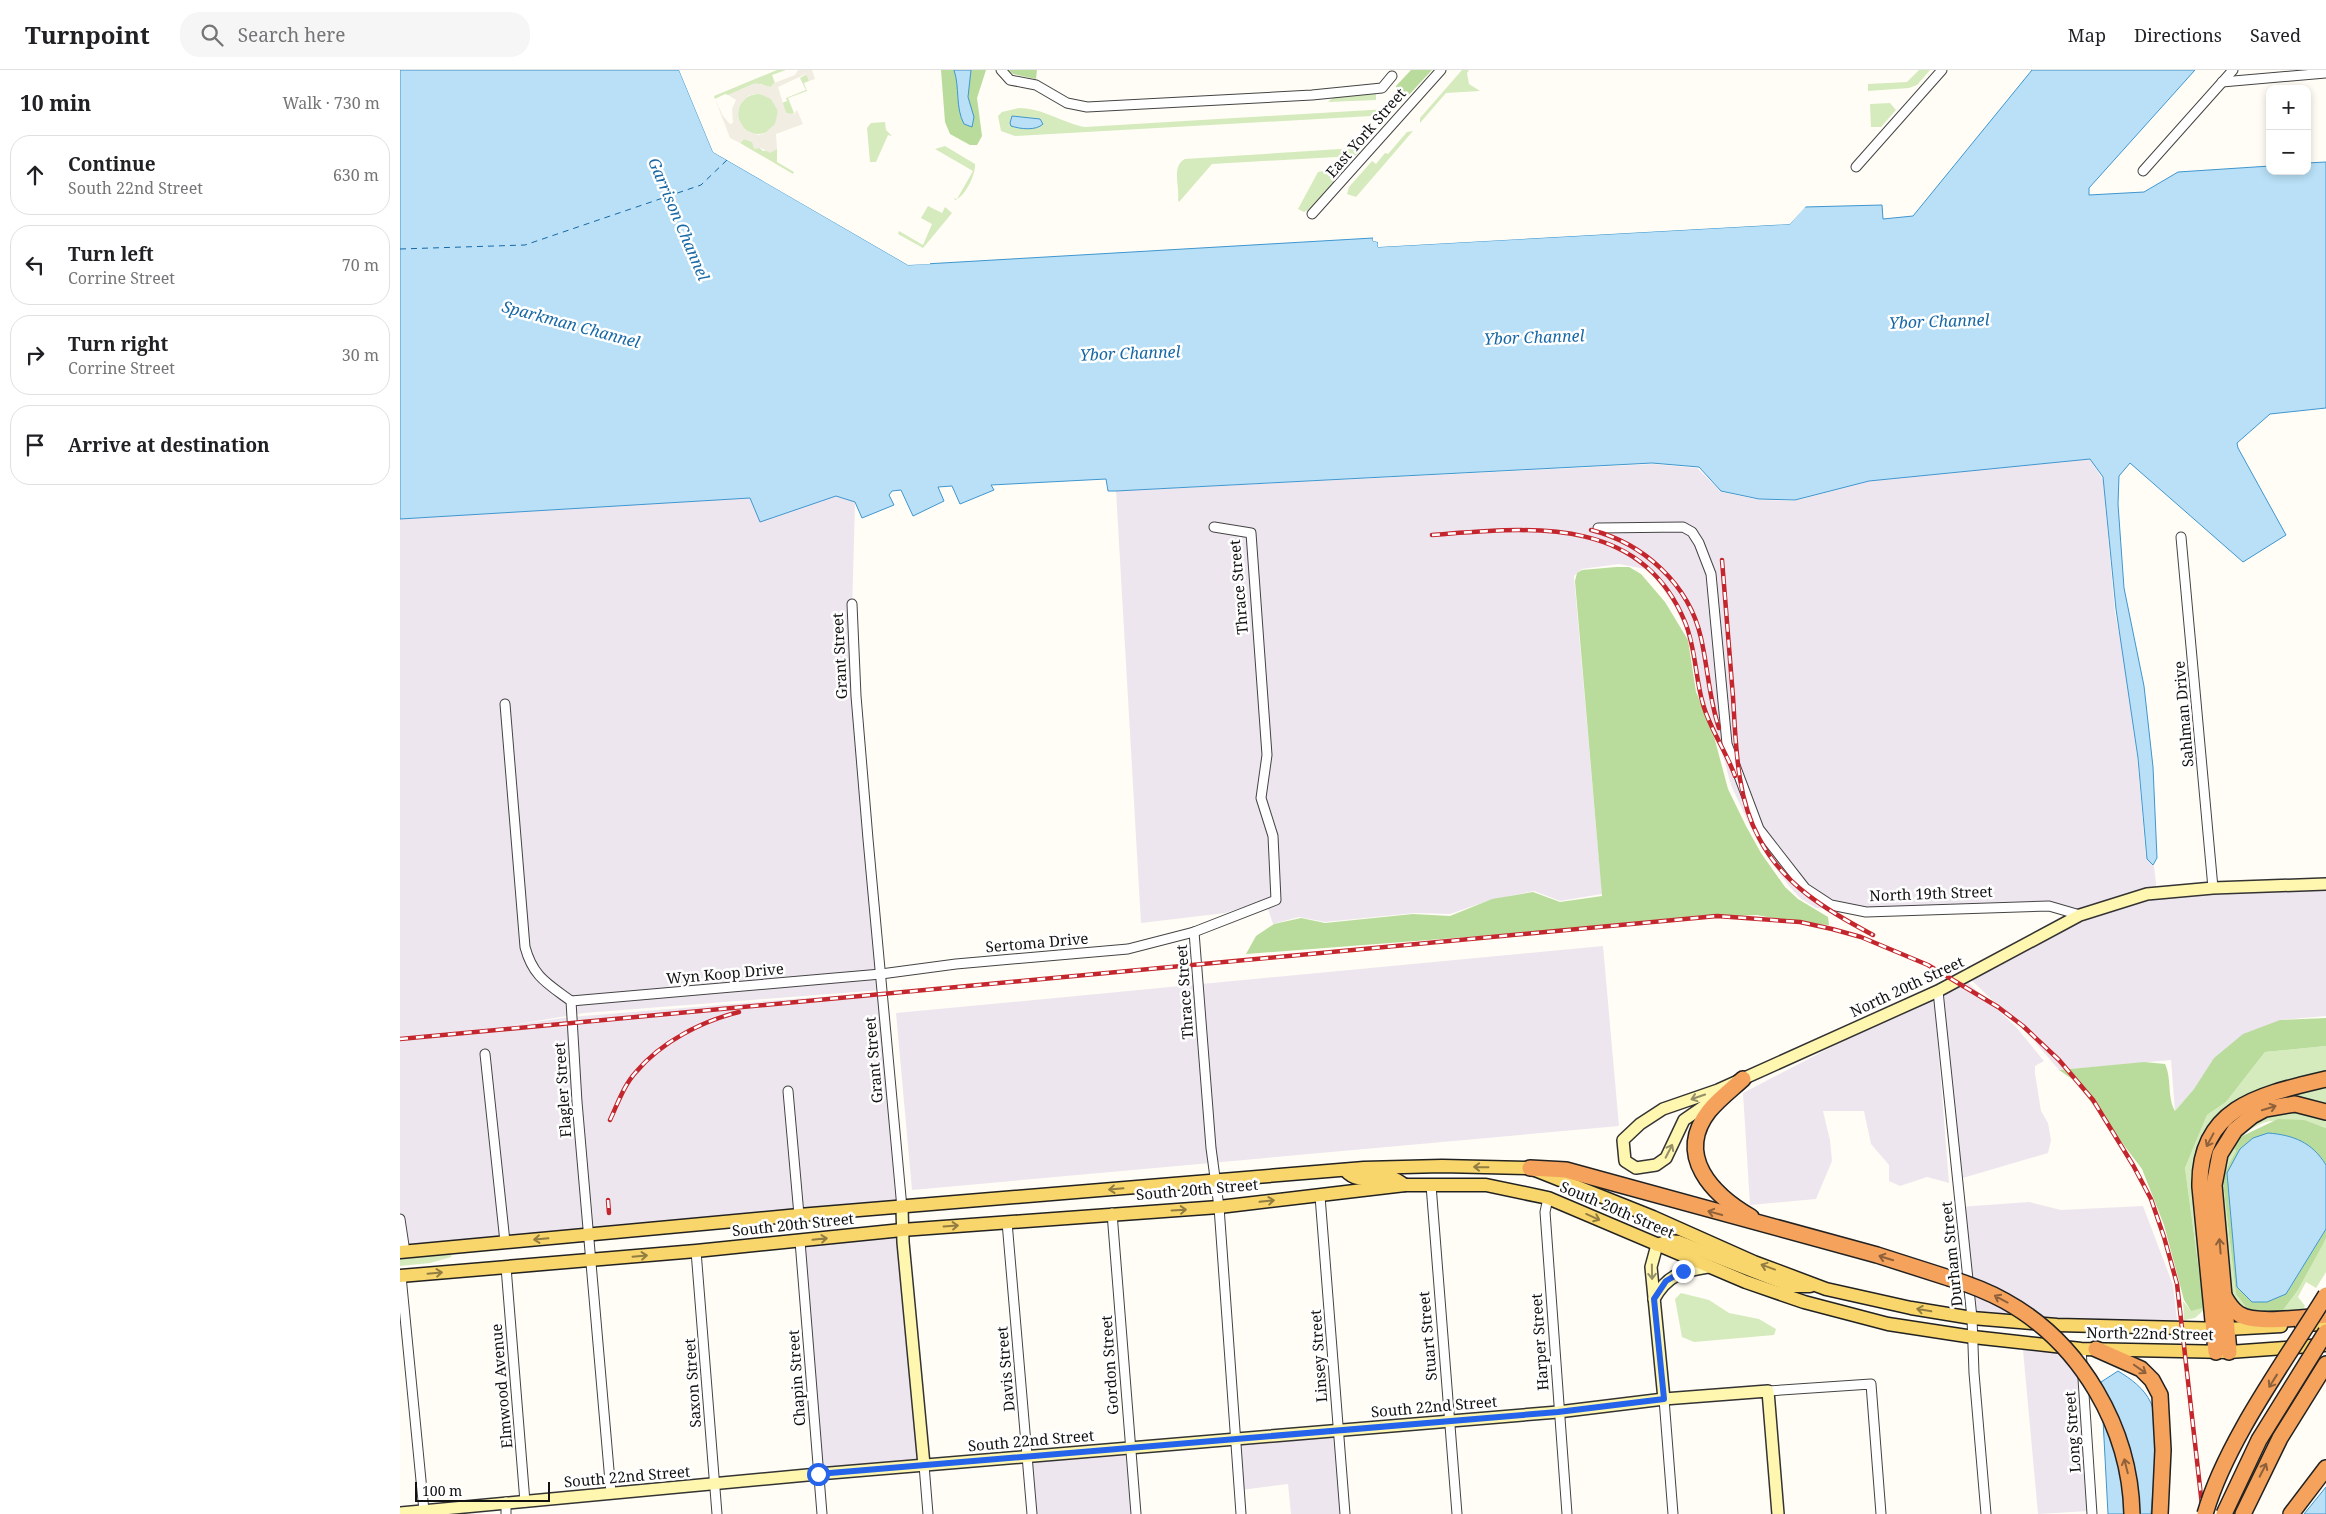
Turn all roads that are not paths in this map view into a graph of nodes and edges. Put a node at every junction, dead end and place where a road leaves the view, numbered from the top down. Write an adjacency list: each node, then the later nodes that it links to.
1 (1001, 70): 6 (street)
2 (1441, 70): 10 (street, East York Street)
3 (1942, 70): 8 (street)
4 (2233, 70): 7 (street)
5 (2326, 73): 7 (street)
6 (1392, 76)
7 (2222, 82): 9 (street)
8 (1856, 167)
9 (2143, 171)
10 (1312, 214)
11 (1214, 527): 19 (street, Thrace Street)
12 (1598, 528): 18 (street, North 19th Street)
13 (2181, 537): 17 (street, Sahlman Drive)
14 (852, 604): 20 (street, Grant Street)
15 (505, 704): 22 (street)
16 (2326, 884): 17 (street)
17 (2213, 888): 18 (street)
18 (2080, 915): 21 (street, North 20th Street)
19 (1194, 932): 20 (street, Sertoma Drive); 30 (street, Thrace Street)
20 (881, 974): 22 (street, Wyn Koop Drive); 36 (street, Grant Street)
21 (1938, 991): 24 (street, North 20th Street); 58 (street, Durham Street)
22 (571, 1001): 43 (street, Flagler Street)
23 (485, 1054): 45 (street)
24 (1743, 1079): 24 (street, North 20th Street, one-way to 24); 41 (highway)
25 (2326, 1079): 60 (highway, one-way to 60)
26 (788, 1091): 38 (street)
27 (2326, 1112): 54 (highway, one-way to 27)
28 (1530, 1168): 29 (main road, South 20th Street, one-way to 29); 41 (highway, one-way to 28); 53 (main road, South 20th Street, one-way to 28)
29 (1345, 1170): 30 (main road, South 20th Street); 32 (main road)
30 (1217, 1181): 35 (street, Thrace Street); 36 (main road, South 20th Street, one-way to 36)
31 (1431, 1185): 32 (main road, South 20th Street); 34 (main road, South 20th Street); 70 (street, Stuart Street)
32 (1405, 1186): 33 (main road, South 20th Street)
33 (1320, 1196): 35 (main road, South 20th Street, one-way to 33); 71 (street, Linsey Street)
34 (1548, 1198): 46 (main road, South 20th Street, one-way to 46); 69 (street, Harper Street)
35 (1219, 1207): 37 (main road, South 20th Street, one-way to 35); 72 (street, Thrace Street)
36 (902, 1208): 38 (main road, South 20th Street); 42 (street, Grant Street)
37 (1112, 1213): 40 (main road, South 20th Street); 73 (street, Gordon Street)
38 (799, 1215): 43 (main road, South 20th Street)
39 (400, 1219): 48 (street)
40 (1007, 1222): 42 (main road, South 20th Street, one-way to 40); 74 (street, Davis Street)
41 (1763, 1224): 98 (highway, one-way to 41, bridge)
42 (902, 1230): 44 (main road, South 20th Street, one-way to 42); 75 (street, Grant Street)
43 (590, 1235): 45 (main road, South 20th Street, one-way to 45); 49 (street, Flagler Street)
44 (800, 1241): 47 (main road, South 20th Street); 77 (street, Chapin Street)
45 (505, 1242): 48 (main road, South 20th Street)
46 (1657, 1245): 51 (main road, South 20th Street); 53 (main road); 56 (street, one-way to 56)
47 (696, 1251): 49 (main road, South 20th Street, one-way to 47); 78 (street, Saxon Street)
48 (402, 1252)
49 (592, 1260): 50 (main road, South 20th Street); 79 (street, Flagler Street)
50 (506, 1267): 52 (main road, South 20th Street, one-way to 50); 80 (street, Elmwood Avenue)
51 (1708, 1267): 56 (street); 62 (main road, South 20th Street)
52 (401, 1276): 82 (street)
53 (1818, 1286): 58 (main road, South 20th Street, one-way to 53)
54 (2224, 1294): 57 (highway); 60 (highway)
55 (2326, 1294): 100 (highway, one-way to 100, bridge)
56 (1654, 1299): 68 (street)
57 (2326, 1315)
58 (1972, 1318): 60 (main road, North 22nd Street); 62 (street, Durham Street)
59 (2326, 1324): 60 (main road, North 22nd Street)
60 (2220, 1329): 65 (highway)
61 (2326, 1332): 101 (highway, bridge)
62 (1973, 1337): 64 (main road, North 22nd Street); 96 (street, Durham Street)
63 (2326, 1345): 65 (main road, North 22nd Street)
64 (2089, 1349): 65 (main road, North 22nd Street); 97 (street, Long Street); 99 (highway, one-way to 99)
65 (2222, 1352)
66 (2326, 1364): 102 (highway, one-way to 66)
67 (1768, 1391): 68 (street); 94 (street); 95 (street)
68 (1664, 1399): 69 (street, South 22nd Street); 93 (street)
69 (1558, 1412): 70 (street, South 22nd Street); 92 (street, Harper Street)
70 (1449, 1421): 71 (street, South 22nd Street); 91 (street, Stuart Street)
71 (1338, 1431): 72 (street, South 22nd Street); 90 (street, Linsey Street)
72 (1235, 1439): 73 (street, South 22nd Street); 89 (street, Thrace Street)
73 (1130, 1448): 74 (street, South 22nd Street); 88 (street, Gordon Street)
74 (1027, 1457): 75 (street, South 22nd Street); 87 (street, Davis Street)
75 (924, 1465): 77 (street, South 22nd Street); 86 (street, Grant Street)
76 (2326, 1468): 103 (highway)
77 (818, 1474): 78 (street, South 22nd Street); 85 (street, Chapin Street)
78 (714, 1485): 79 (street, South 22nd Street); 84 (street, Saxon Street)
79 (612, 1493): 80 (street, South 22nd Street)
80 (525, 1502): 81 (street, South 22nd Street)
81 (506, 1508): 82 (street, South 22nd Street)
82 (424, 1511): 83 (street, South 22nd Street)
83 (403, 1513)
84 (717, 1514)
85 (822, 1514)
86 (928, 1514)
87 (1032, 1514)
88 (1136, 1514)
89 (1240, 1514)
90 (1345, 1514)
91 (1457, 1514)
92 (1567, 1514)
93 (1673, 1514)
94 (1778, 1514)
95 (1881, 1514)
96 (1986, 1514)
97 (2092, 1514)
98 (2132, 1514)
99 (2160, 1514)
100 (2205, 1514)
101 (2224, 1514)
102 (2243, 1514)
103 (2291, 1514)

